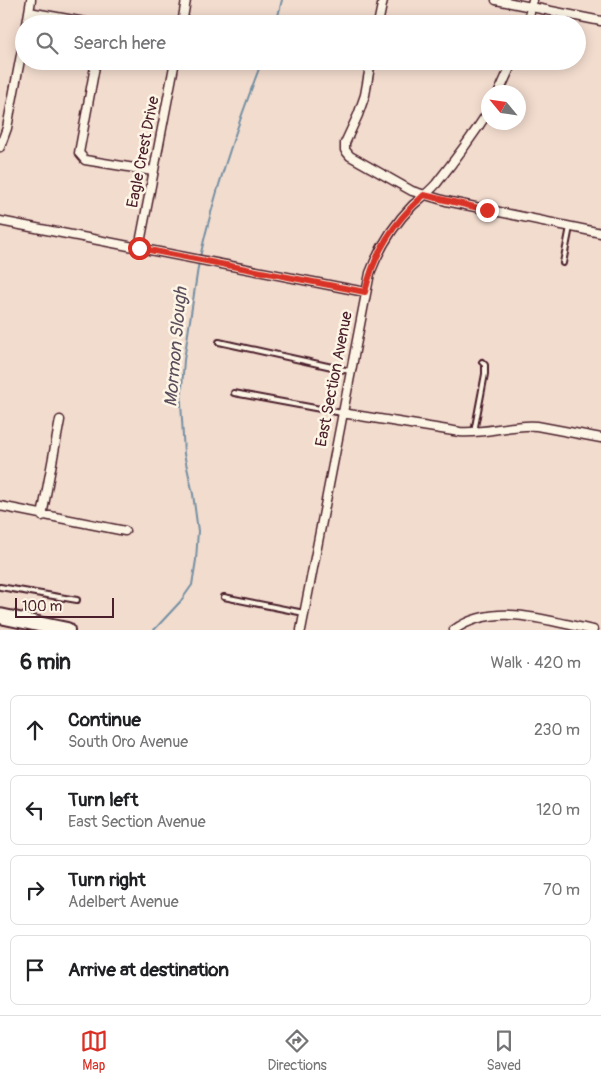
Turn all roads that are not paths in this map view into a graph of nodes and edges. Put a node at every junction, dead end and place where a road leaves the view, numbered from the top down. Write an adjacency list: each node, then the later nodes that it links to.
1 (31, 0): 6 (street)
2 (186, 0): 9 (street)
3 (383, 0): 10 (street)
4 (496, 0): 5 (street)
5 (532, 4): 11 (street)
6 (29, 12): 7 (street); 8 (street)
7 (28, 15)
8 (46, 15)
9 (184, 15)
10 (380, 15)
11 (577, 15)
12 (586, 17): 13 (street)
13 (601, 21)
14 (18, 70): 21 (street)
15 (94, 70): 22 (street)
16 (172, 70): 22 (street, Eagle Crest Drive)
17 (370, 70): 23 (street)
18 (509, 70): 19 (street)
19 (502, 85)
20 (481, 122): 23 (street, East Section Avenue)
21 (0, 147)
22 (153, 171): 27 (street, Eagle Crest Drive)
23 (424, 195): 25 (street); 29 (street, East Section Avenue)
24 (0, 221): 27 (street)
25 (570, 227): 26 (street); 28 (lane)
26 (601, 233)
27 (139, 248): 29 (street)
28 (562, 263)
29 (365, 292): 32 (street, East Section Avenue)
30 (219, 342): 32 (lane)
31 (482, 362): 36 (lane)
32 (350, 371): 34 (street, East Section Avenue)
33 (234, 393): 34 (lane)
34 (342, 413): 36 (street); 44 (street, East Section Avenue)
35 (60, 420): 39 (street)
36 (474, 432): 37 (street)
37 (601, 438)
38 (0, 506): 39 (street)
39 (42, 516): 40 (street)
40 (125, 531)
41 (0, 587): 43 (lane)
42 (224, 597): 44 (lane)
43 (76, 600)
44 (304, 614): 47 (street, East Section Avenue)
45 (0, 616): 46 (highway)
46 (67, 630)
47 (301, 630)
48 (454, 630): 49 (street)
49 (592, 630)

